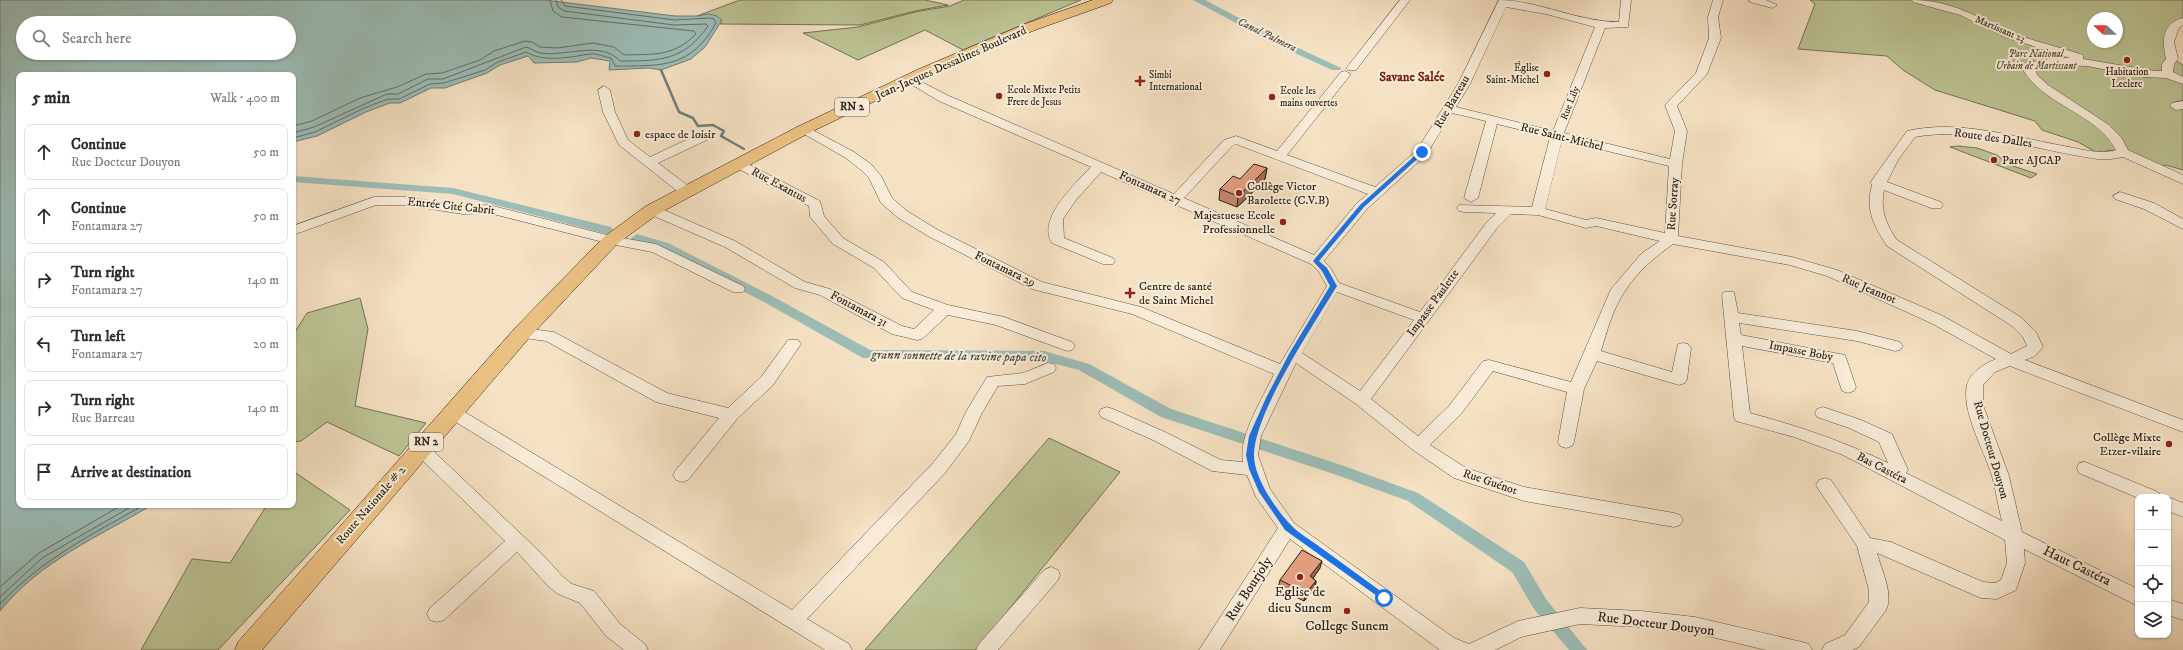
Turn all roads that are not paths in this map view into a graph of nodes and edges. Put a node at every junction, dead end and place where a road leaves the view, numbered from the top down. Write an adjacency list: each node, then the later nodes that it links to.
1 (1106, 0): 13 (main road, Jean-Jacques Dessalines Boulevard / RN 2)
2 (1405, 0): 22 (street)
3 (1626, 0): 10 (street)
4 (1718, 0): 25 (street, Rue Sorray)
5 (1754, 0): 8 (street)
6 (1917, 0): 11 (street, Martissant 23)
7 (1503, 2): 10 (street); 16 (street, Rue Barreau)
8 (1772, 5)
9 (2183, 21): 12 (street)
10 (1601, 25): 20 (street, Rue Lily)
11 (2107, 65): 12 (street); 21 (street)
12 (2167, 74): 14 (street)
13 (910, 80): 18 (main road, Jean-Jacques Dessalines Boulevard / RN 2); 26 (street, Fontamara 27)
14 (2183, 80)
15 (604, 90): 23 (street)
16 (1449, 109): 17 (street, Rue Saint-Michel); 30 (street, Rue Barreau)
17 (1492, 120): 20 (street, Rue Saint-Michel); 35 (street)
18 (803, 130): 24 (main road, Jean-Jacques Dessalines Boulevard / RN 2); 59 (street, Fontamara 29)
19 (705, 136): 23 (street)
20 (1557, 136): 25 (street, Rue Saint-Michel); 36 (street, Rue Lily)
21 (2123, 152): 27 (street); 28 (street, Route des Dalles)
22 (1279, 156): 30 (street); 32 (street)
23 (649, 162): 29 (street)
24 (738, 163): 29 (main road, Jean-Jacques Dessalines Boulevard / RN 2); 46 (street, Rue Exantus)
25 (1676, 164): 39 (street, Rue Sorray)
26 (1100, 165): 32 (street, Fontamara 27); 41 (street)
27 (2183, 180)
28 (1877, 183): 33 (street); 57 (street, Route des Dalles)
29 (686, 190): 34 (main road, Jean-Jacques Dessalines Boulevard / RN 2)
30 (1376, 192): 42 (street, Rue Barreau)
31 (2120, 196): 37 (street)
32 (1176, 199): 42 (street, Fontamara 27)
33 (1936, 206)
34 (652, 210): 40 (main road, Jean-Jacques Dessalines Boulevard / RN 2); 46 (street, Fontamara 31)
35 (1508, 210): 36 (street); 48 (street, Impasse Paulette)
36 (1538, 211): 39 (street, Rue Jeannot)
37 (2183, 225)
38 (296, 230): 40 (street, Entrée Cité Cabrit)
39 (1671, 239): 56 (street, Rue Sorray); 57 (street, Rue Jeannot)
40 (611, 240): 44 (street, Entrée Cité Cabrit); 49 (main road, Route Nationale # 2 / RN 2)
41 (1108, 261)
42 (1316, 261): 43 (street, Fontamara 27)
43 (1334, 286): 48 (street); 55 (street)
44 (738, 289)
45 (1729, 295): 47 (street)
46 (945, 309): 52 (street)
47 (1731, 317): 50 (street); 53 (street)
48 (1423, 318): 62 (street, Impasse Paulette)
49 (522, 333): 63 (main road, Route Nationale # 2 / RN 2); 66 (street)
50 (1734, 339): 60 (street, Impasse Boby); 73 (street, Bas Castéra)
51 (793, 344): 66 (street)
52 (1067, 346)
53 (1895, 346)
54 (1683, 348): 56 (street)
55 (1293, 354): 59 (street); 62 (street, Rue Guénot)
56 (1592, 354): 61 (street, Rue Sorray)
57 (2008, 359): 67 (street, Rue Jeannot); 81 (street, Rue Docteur Douyon)
58 (1048, 368): 89 (street)
59 (1283, 372): 71 (street)
60 (1848, 387)
61 (1576, 389): 68 (street, Rue Sorray); 69 (street)
62 (1362, 400): 69 (street, Rue Guénot)
63 (452, 412): 70 (main road, Route Nationale # 2 / RN 2); 89 (street)
64 (1107, 413): 71 (street)
65 (1823, 413): 73 (street)
66 (731, 415): 74 (street)
67 (2183, 426)
68 (1566, 442)
69 (1418, 446): 79 (street, Rue Guénot)
70 (420, 448): 82 (street); 91 (main road, Route Nationale # 2 / RN 2)
71 (1252, 462): 80 (street)
72 (2085, 468): 76 (street)
73 (1894, 474): 81 (street, Bas Castéra)
74 (682, 475)
75 (1826, 485): 83 (street)
76 (2145, 494)
77 (2171, 505): 78 (street)
78 (2183, 510)
79 (1674, 520)
80 (1288, 528): 90 (street); 95 (street, Rue Bourjoly)
81 (2014, 536): 83 (street, Rue Docteur Douyon); 85 (street, Haut Castéra)
82 (517, 541): 88 (street); 92 (street)
83 (1865, 544): 98 (street)
84 (1051, 575): 94 (street)
85 (2135, 596)
86 (2171, 609): 87 (street)
87 (2183, 612)
88 (437, 614)
89 (793, 621): 93 (street)
90 (1452, 648)
91 (247, 650)
92 (638, 650)
93 (842, 650)
94 (986, 650)
95 (1209, 650)
96 (1476, 650): 97 (street, Rue Docteur Douyon)
97 (1802, 650)
98 (1832, 650)

